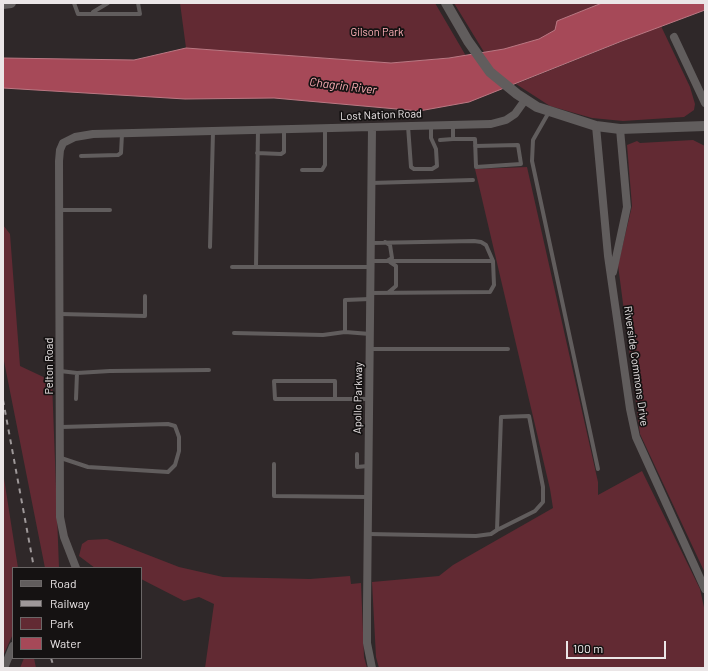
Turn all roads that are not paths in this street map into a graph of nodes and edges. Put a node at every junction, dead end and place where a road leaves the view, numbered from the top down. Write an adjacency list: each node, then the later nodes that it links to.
1 (11, 3): 6 (street)
2 (74, 3): 7 (lane)
3 (108, 3): 7 (lane)
4 (138, 3): 7 (lane)
5 (446, 3): 9 (street)
6 (3, 4)
7 (93, 13)
8 (674, 36): 10 (street)
9 (521, 97): 11 (street); 13 (street, Lost Nation Road)
10 (705, 103)
11 (549, 112): 15 (street); 64 (lane)
12 (431, 125): 13 (street, Lost Nation Road); 14 (street, Lost Nation Road); 14 (lane)
13 (453, 125): 24 (lane)
14 (408, 126): 17 (street, Lost Nation Road)
15 (596, 126): 18 (street); 43 (street, Riverside Commons Drive)
16 (705, 126): 18 (street)
17 (372, 128): 19 (street, Lost Nation Road); 32 (street, Apollo Parkway)
18 (620, 128): 43 (street, Riverside Commons Drive)
19 (325, 129): 21 (street, Lost Nation Road); 30 (lane)
20 (258, 130): 21 (street, Lost Nation Road); 22 (street, Lost Nation Road); 27 (lane)
21 (284, 130): 27 (lane)
22 (213, 132): 23 (street, Lost Nation Road); 37 (lane)
23 (122, 134): 28 (lane); 29 (street, Lost Nation Road)
24 (453, 139): 25 (lane); 26 (lane)
25 (440, 140)
26 (476, 146): 26 (lane)
27 (257, 153): 42 (lane)
28 (81, 156)
29 (59, 161): 33 (street, Pelton Road)
30 (302, 170)
31 (473, 180): 32 (lane)
32 (372, 183): 36 (street, Apollo Parkway)
33 (60, 210): 34 (lane); 47 (street, Pelton Road)
34 (110, 210)
35 (385, 242): 36 (lane); 38 (lane); 39 (lane)
36 (371, 243): 40 (street, Apollo Parkway)
37 (210, 247)
38 (387, 261): 39 (lane); 40 (lane); 44 (lane)
39 (493, 261): 44 (lane)
40 (371, 264): 42 (lane); 46 (street, Apollo Parkway)
41 (232, 267): 42 (lane)
42 (256, 267)
43 (612, 275): 69 (street, Riverside Commons Drive)
44 (388, 293): 46 (lane)
45 (145, 296): 47 (lane)
46 (370, 296): 48 (lane); 50 (street, Apollo Parkway)
47 (60, 314): 54 (street, Pelton Road)
48 (345, 332): 49 (lane); 50 (lane)
49 (234, 333)
50 (370, 334): 51 (street, Apollo Parkway)
51 (370, 349): 52 (lane); 58 (street, Apollo Parkway)
52 (508, 349)
53 (208, 370): 55 (lane)
54 (60, 371): 55 (lane); 59 (street, Pelton Road)
55 (77, 373): 56 (lane)
56 (76, 399)
57 (335, 399): 57 (lane); 58 (lane)
58 (369, 399): 63 (street, Apollo Parkway)
59 (61, 427): 61 (street, Pelton Road); 61 (lane)
60 (357, 454): 63 (lane)
61 (61, 458): 68 (street, Pelton Road)
62 (274, 464): 65 (lane)
63 (368, 466): 65 (street, Apollo Parkway)
64 (598, 469)
65 (368, 497): 67 (street, Apollo Parkway)
66 (497, 530): 66 (lane); 67 (lane)
67 (367, 534): 72 (street, Apollo Parkway)
68 (76, 567)
69 (705, 588)
70 (12, 648): 71 (street)
71 (4, 668)
72 (372, 668)

